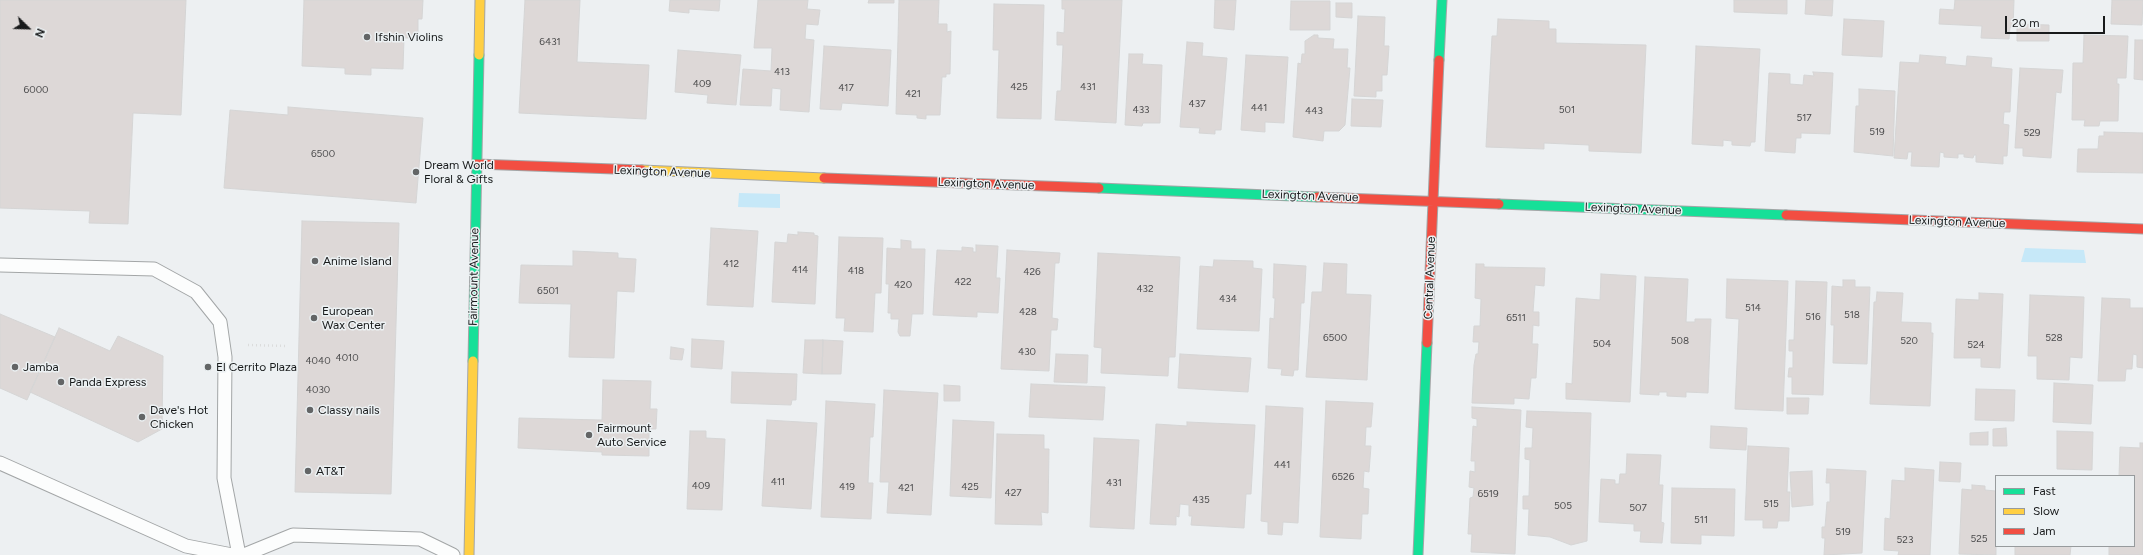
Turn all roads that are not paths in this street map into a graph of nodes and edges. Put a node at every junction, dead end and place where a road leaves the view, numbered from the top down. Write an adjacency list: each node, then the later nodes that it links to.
1 (480, 0): 3 (street, Fairmount Avenue)
2 (1442, 0): 4 (street, Central Avenue)
3 (476, 164): 4 (street, Lexington Avenue); 12 (street, Fairmount Avenue)
4 (1434, 201): 5 (street, Lexington Avenue); 13 (street, Central Avenue)
5 (2143, 229)
6 (0, 265): 9 (lane)
7 (0, 463): 8 (lane)
8 (232, 555)
9 (239, 555)
10 (244, 555): 11 (lane)
11 (453, 555)
12 (469, 555)
13 (1418, 555)

